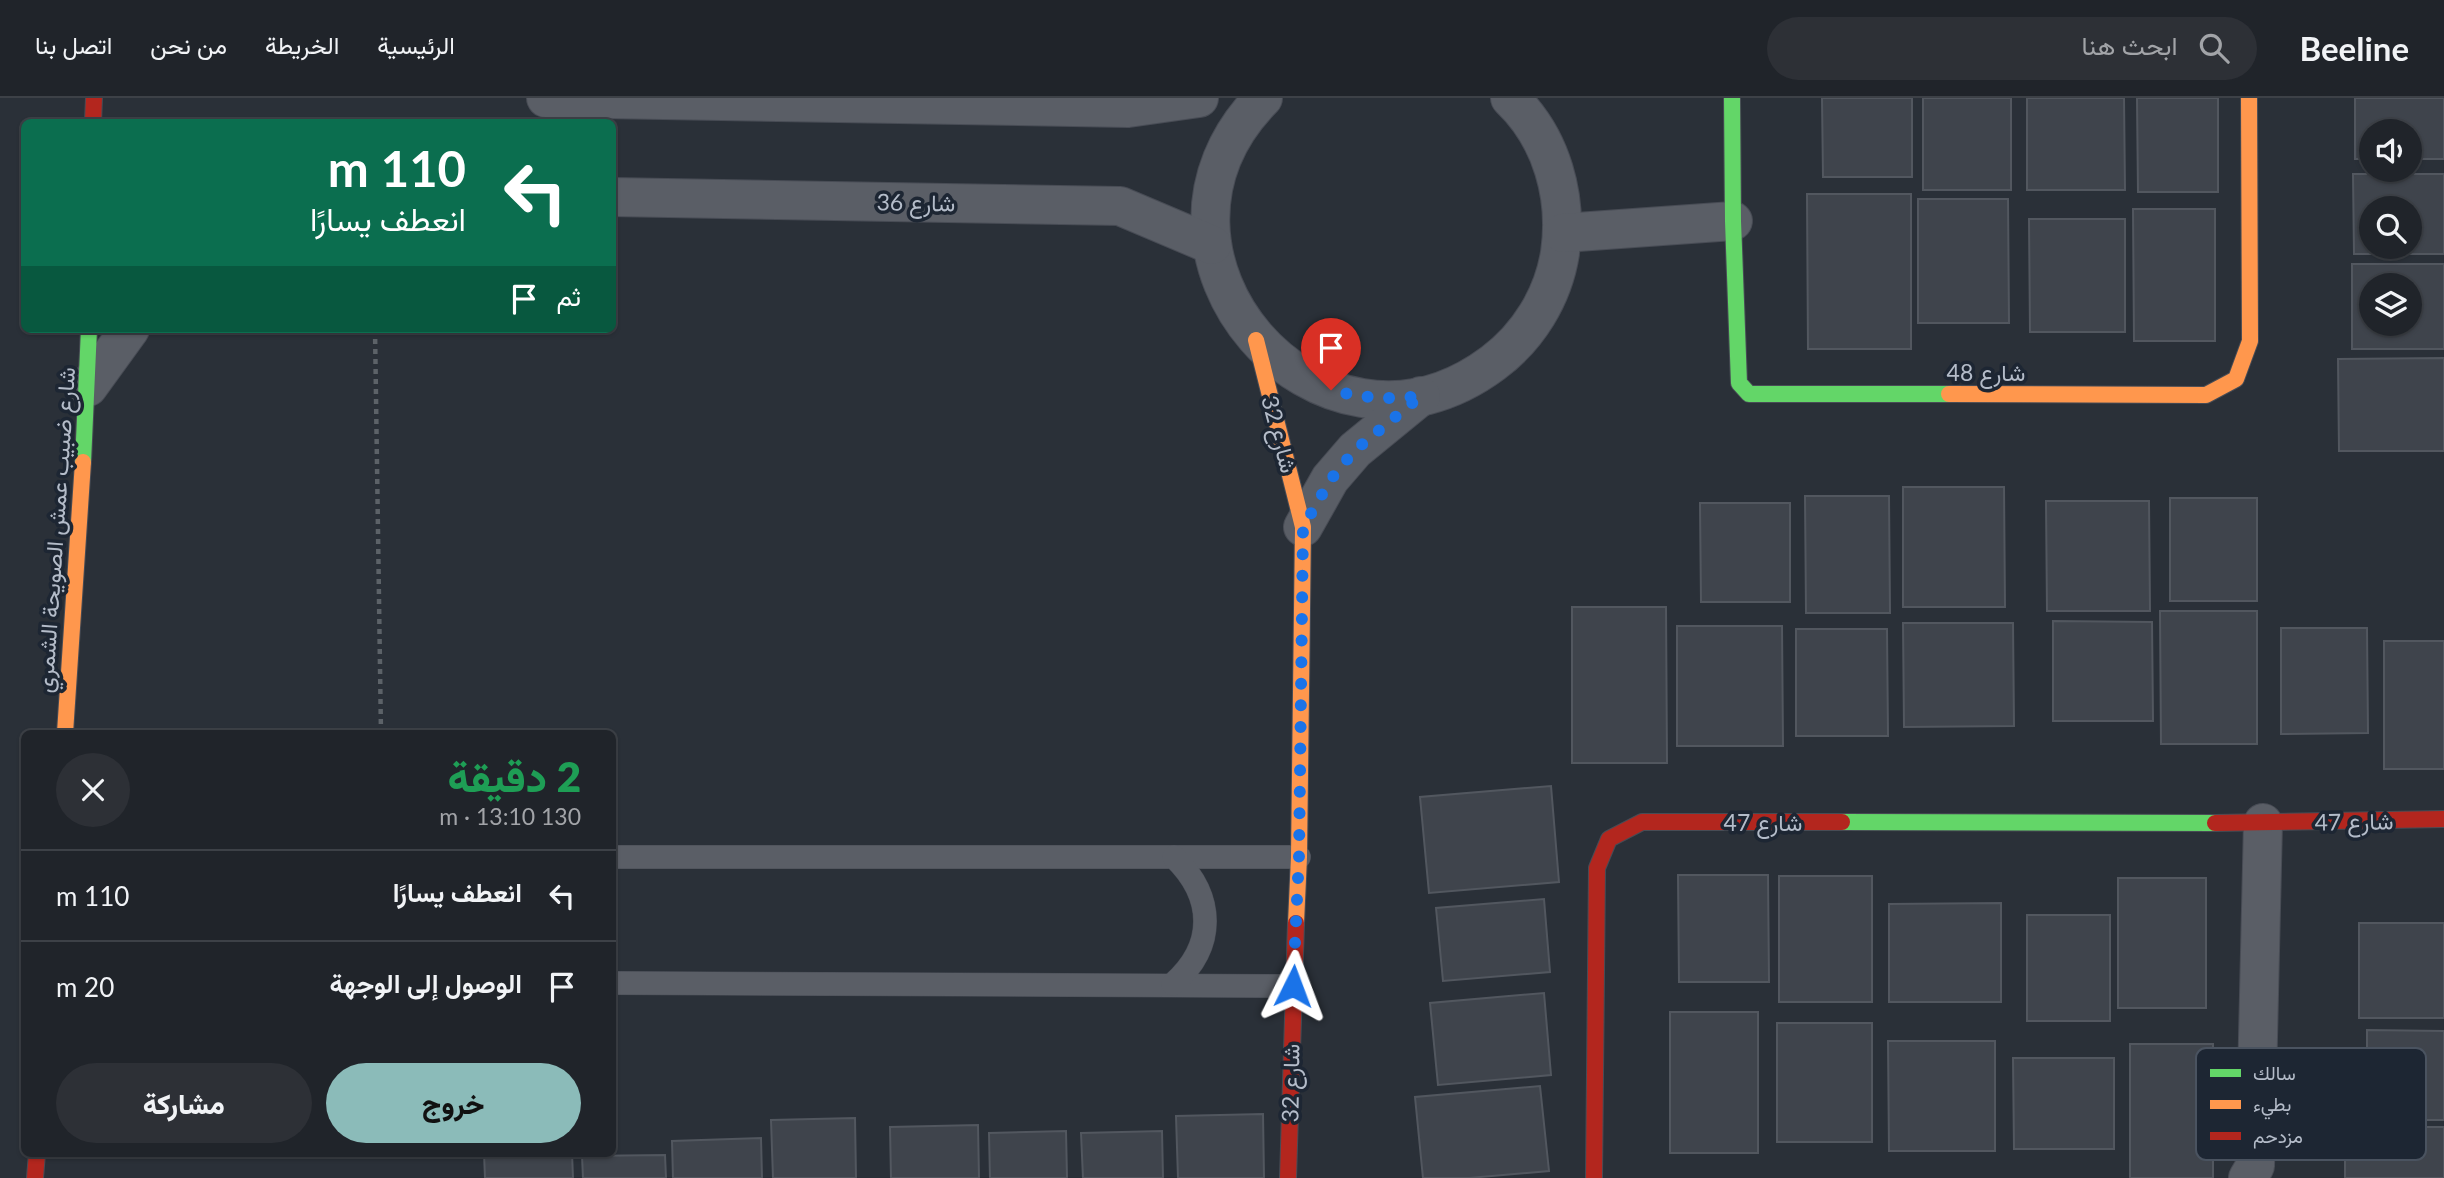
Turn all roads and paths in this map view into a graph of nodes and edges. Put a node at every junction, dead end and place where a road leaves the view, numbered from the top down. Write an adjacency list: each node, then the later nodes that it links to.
1 (94, 98): 8 (street)
2 (546, 98): 3 (street)
3 (1199, 98)
4 (1263, 98): 12 (street)
5 (1510, 98): 11 (street)
6 (1732, 98): 10 (street, شارع 48)
7 (2249, 98): 10 (street, شارع 48)
8 (93, 119)
9 (616, 197): 12 (street, شارع 36)
10 (1733, 221): 11 (street)
11 (1563, 233): 18 (street)
12 (1212, 245): 16 (street)
13 (89, 333): 17 (street, شارع ضبيب عمش الصويحة الشمري)
14 (127, 333): 17 (street)
15 (375, 333): 21 (path)
16 (1256, 341): 18 (street); 19 (street, شارع 32)
17 (88, 387): 20 (street, شارع ضبيب عمش الصويحة الشمري)
18 (1421, 396): 19 (street, شارع 32)
19 (1303, 527): 24 (street, شارع 32)
20 (65, 730)
21 (381, 730)
22 (2444, 819): 23 (street, شارع 47)
23 (2263, 823): 30 (street); 35 (street, شارع 47)
24 (1299, 856): 26 (lane); 29 (street, شارع 32)
25 (616, 857): 26 (lane)
26 (1174, 857): 28 (lane)
27 (616, 983): 28 (lane)
28 (1173, 984): 29 (lane)
29 (1293, 986): 34 (street, شارع 32)
30 (2258, 1048)
31 (37, 1157): 33 (street)
32 (2255, 1160): 36 (street)
33 (35, 1178)
34 (1288, 1178)
35 (1594, 1178)
36 (2248, 1178)

